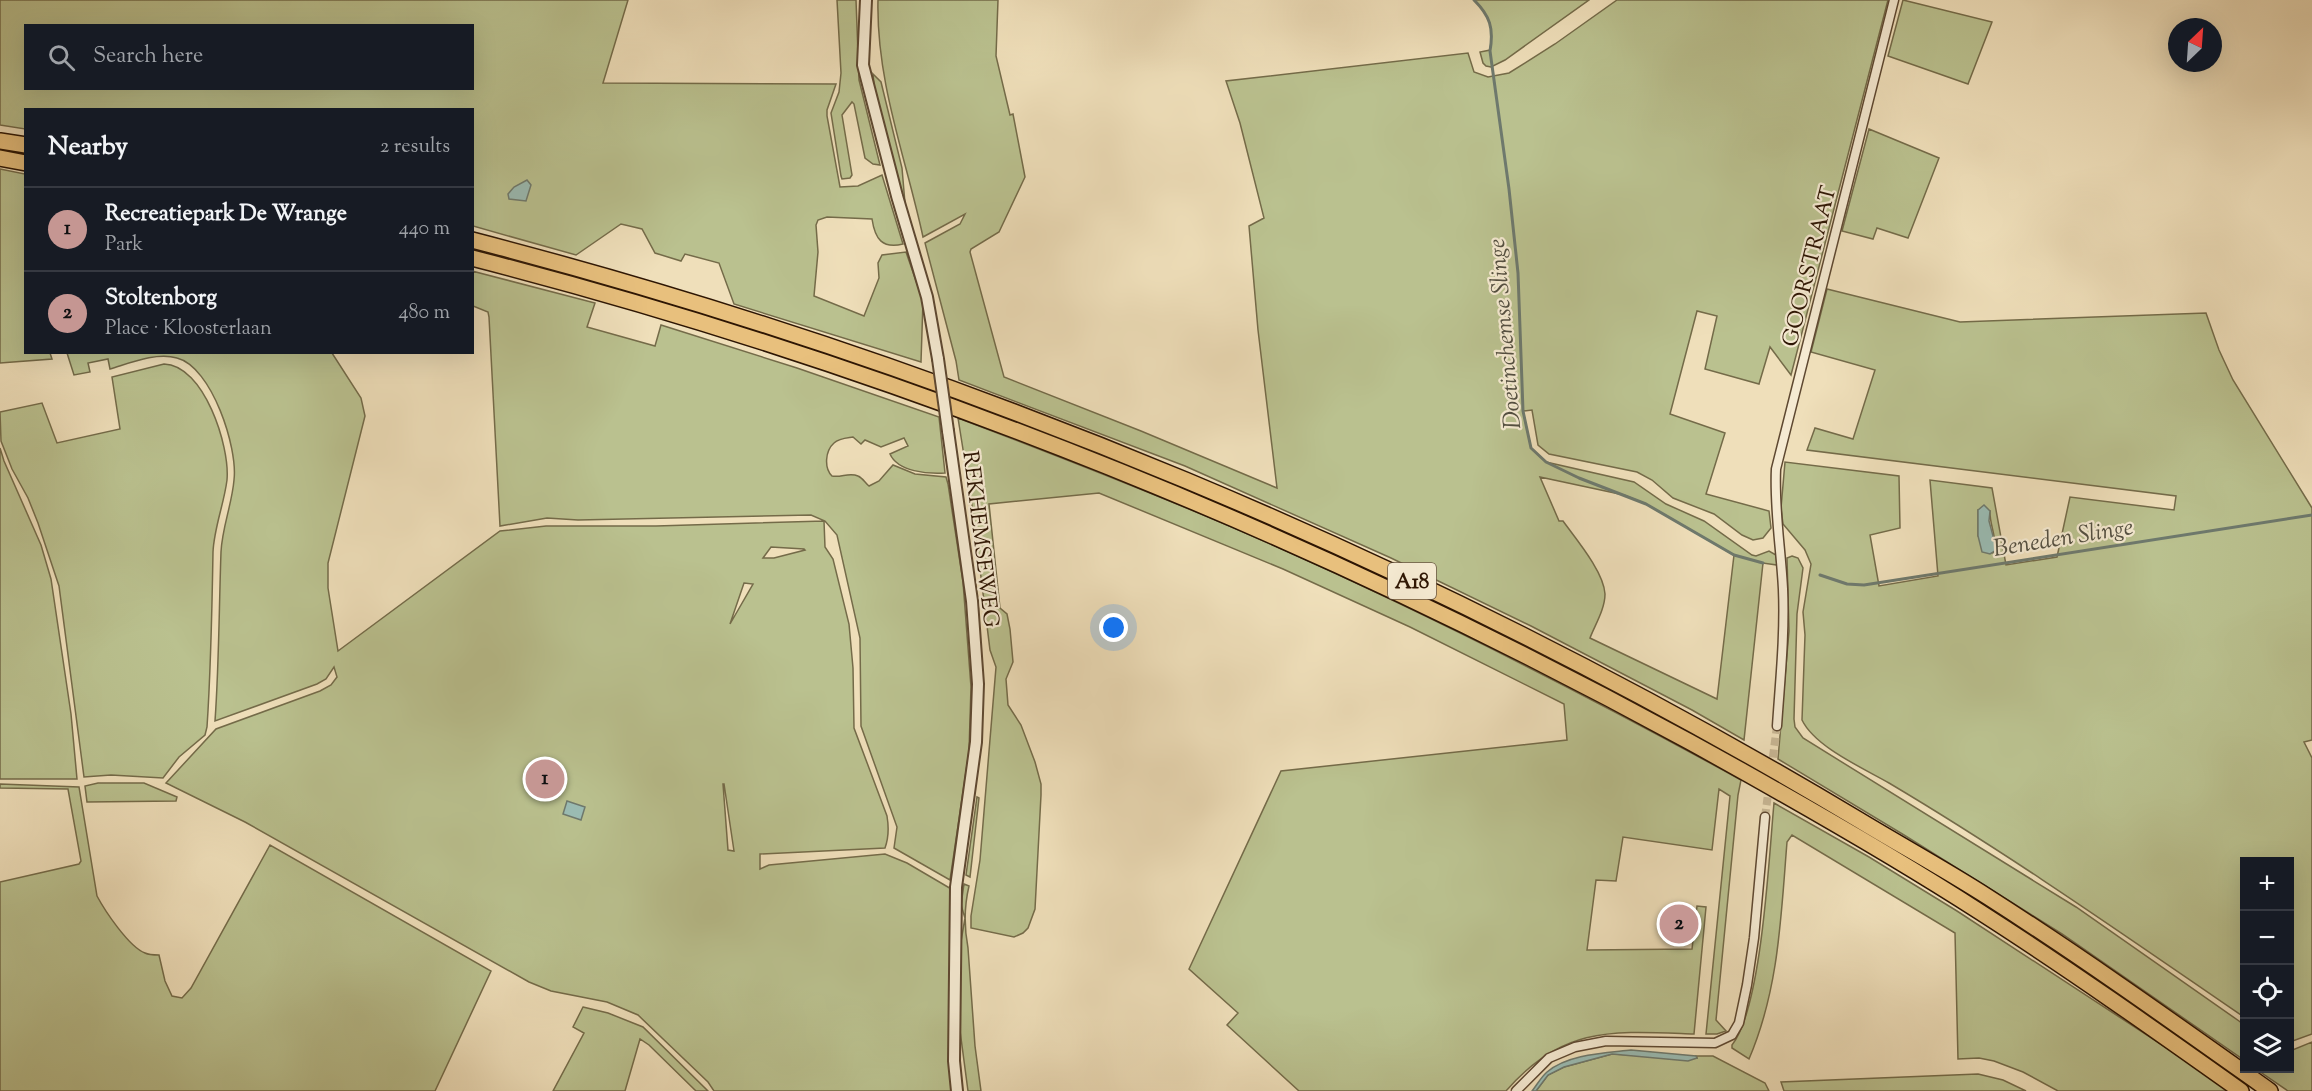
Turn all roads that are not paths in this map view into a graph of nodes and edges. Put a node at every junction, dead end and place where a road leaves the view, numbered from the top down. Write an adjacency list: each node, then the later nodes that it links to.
1 (866, 0): 11 (street, REKHEMSEWEG, bridge)
2 (1894, 0): 9 (street, GOORSTRAAT)
3 (0, 141): 4 (highway)
4 (24, 145)
5 (0, 158): 6 (highway)
6 (24, 162)
7 (474, 241): 14 (highway, A18)
8 (474, 259): 13 (highway, A18)
9 (1777, 726)
10 (1765, 817): 12 (street)
11 (957, 1091)
12 (1516, 1091)
13 (2241, 1091)
14 (2270, 1091)

